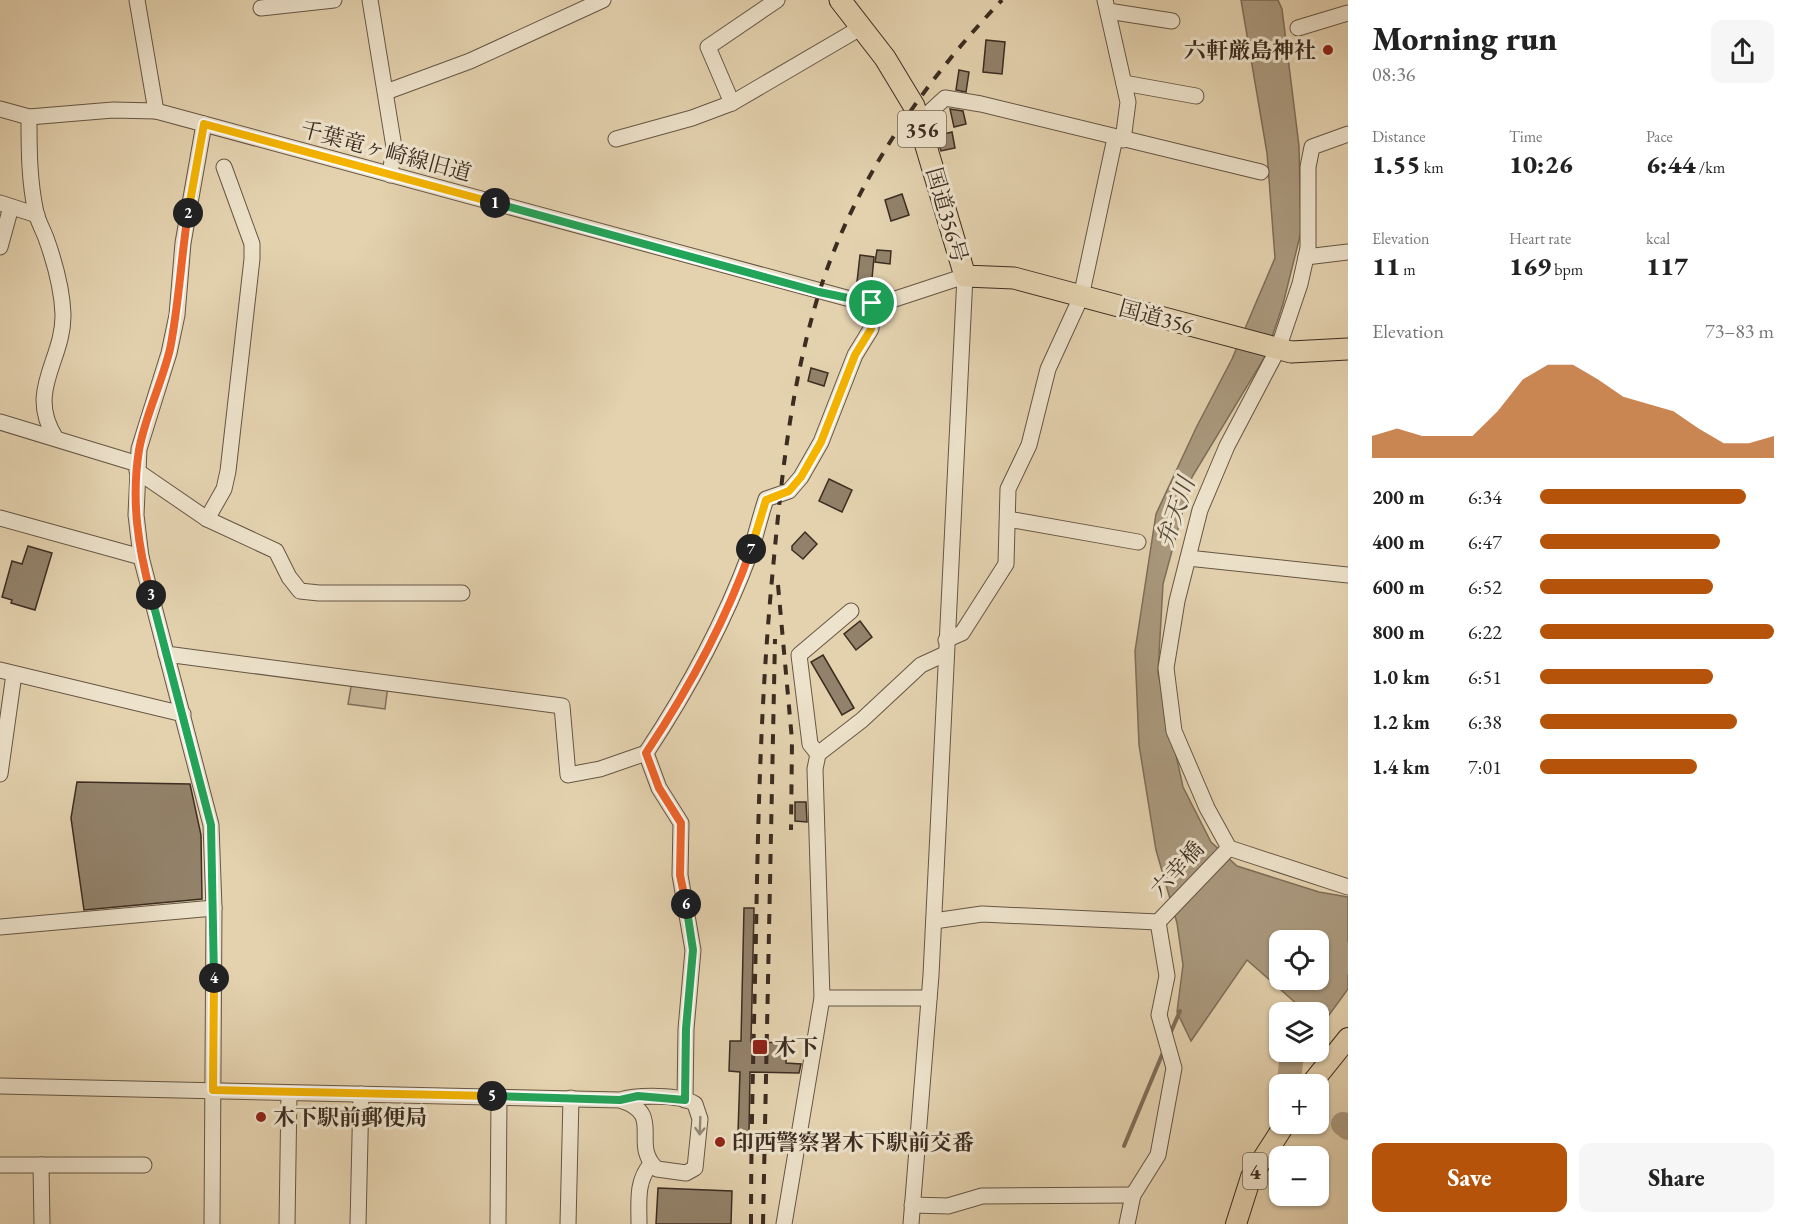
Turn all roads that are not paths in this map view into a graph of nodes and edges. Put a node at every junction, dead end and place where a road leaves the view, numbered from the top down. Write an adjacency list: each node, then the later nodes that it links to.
1 (137, 0): 18 (street)
2 (334, 0): 8 (street)
3 (370, 0): 14 (street)
4 (603, 0): 14 (street)
5 (777, 0): 16 (street)
6 (840, 0): 11 (highway, 国道356号 / 356)
7 (1107, 5): 10 (street); 13 (street)
8 (261, 8)
9 (1348, 13): 12 (street)
10 (1172, 21)
11 (862, 27): 16 (street); 20 (highway, 国道356号 / 356)
12 (1298, 28)
13 (1124, 83): 15 (street); 24 (street)
14 (387, 92): 27 (street)
15 (1196, 96)
16 (732, 103): 23 (street)
17 (0, 109): 19 (street, 千葉竜ヶ崎線旧道)
18 (156, 111): 19 (street, 千葉竜ヶ崎線旧道); 21 (street, 千葉竜ヶ崎線旧道)
19 (29, 117): 29 (street)
20 (920, 122): 24 (street); 33 (highway, 国道356号 / 356)
21 (204, 124): 27 (street, 千葉竜ヶ崎線旧道); 40 (street)
22 (1348, 134): 32 (street)
23 (616, 139)
24 (1119, 139): 26 (street); 34 (street)
25 (224, 167): 42 (street)
26 (1261, 172)
27 (390, 175): 35 (street, 千葉竜ヶ崎線旧道)
28 (5, 205): 29 (street); 30 (street)
29 (37, 215): 39 (street)
30 (0, 247)
31 (1348, 252): 32 (street)
32 (1306, 257): 36 (street)
33 (965, 276): 34 (highway, 国道356); 35 (street, 千葉竜ヶ崎線旧道); 50 (street)
34 (1081, 297): 36 (highway, 国道356); 43 (street)
35 (872, 303): 54 (street)
36 (1276, 348): 37 (highway, 国道356); 46 (street)
37 (1348, 349)
38 (0, 422): 39 (street)
39 (55, 437): 40 (street)
40 (138, 467): 42 (street); 45 (street)
41 (0, 518): 45 (street)
42 (207, 519): 48 (street)
43 (1008, 519): 44 (street); 50 (street)
44 (1138, 543)
45 (141, 557): 51 (street)
46 (1188, 558): 47 (street); 57 (street)
47 (1348, 575)
48 (462, 593)
49 (851, 611): 55 (street)
50 (946, 647): 55 (street); 60 (street)
51 (166, 654): 53 (street); 54 (street)
52 (7, 672): 53 (street); 56 (street)
53 (183, 714): 59 (street)
54 (646, 753): 75 (street)
55 (818, 754): 63 (street)
56 (0, 774)
57 (1228, 848): 58 (street); 61 (street, 六幸橋)
58 (1348, 887)
59 (214, 908): 62 (street); 68 (street)
60 (934, 921): 61 (street); 64 (street)
61 (1158, 922): 82 (street)
62 (0, 927)
63 (822, 998): 64 (street); 91 (street)
64 (929, 998): 83 (street)
65 (1348, 1038): 66 (main road)
66 (1319, 1074)
67 (0, 1086): 68 (street)
68 (213, 1090): 69 (street); 85 (street)
69 (290, 1093): 70 (street); 86 (street)
70 (362, 1094): 71 (street); 87 (street)
71 (500, 1096): 72 (street); 88 (street)
72 (571, 1098): 74 (street); 89 (street)
73 (660, 1098): 74 (street); 75 (street); 76 (street)
74 (620, 1100): 76 (street)
75 (685, 1100): 78 (street, one-way to 78)
76 (646, 1121): 78 (street)
77 (1279, 1134): 94 (main road, 4)
78 (651, 1164): 90 (street)
79 (0, 1165): 80 (street)
80 (41, 1165): 81 (street); 84 (street)
81 (144, 1165)
82 (1133, 1195): 83 (street); 93 (street)
83 (912, 1206): 92 (street)
84 (42, 1224)
85 (212, 1224)
86 (287, 1224)
87 (358, 1224)
88 (498, 1224)
89 (568, 1224)
90 (639, 1224)
91 (784, 1224)
92 (911, 1224)
93 (1127, 1224)
94 (1236, 1224)

